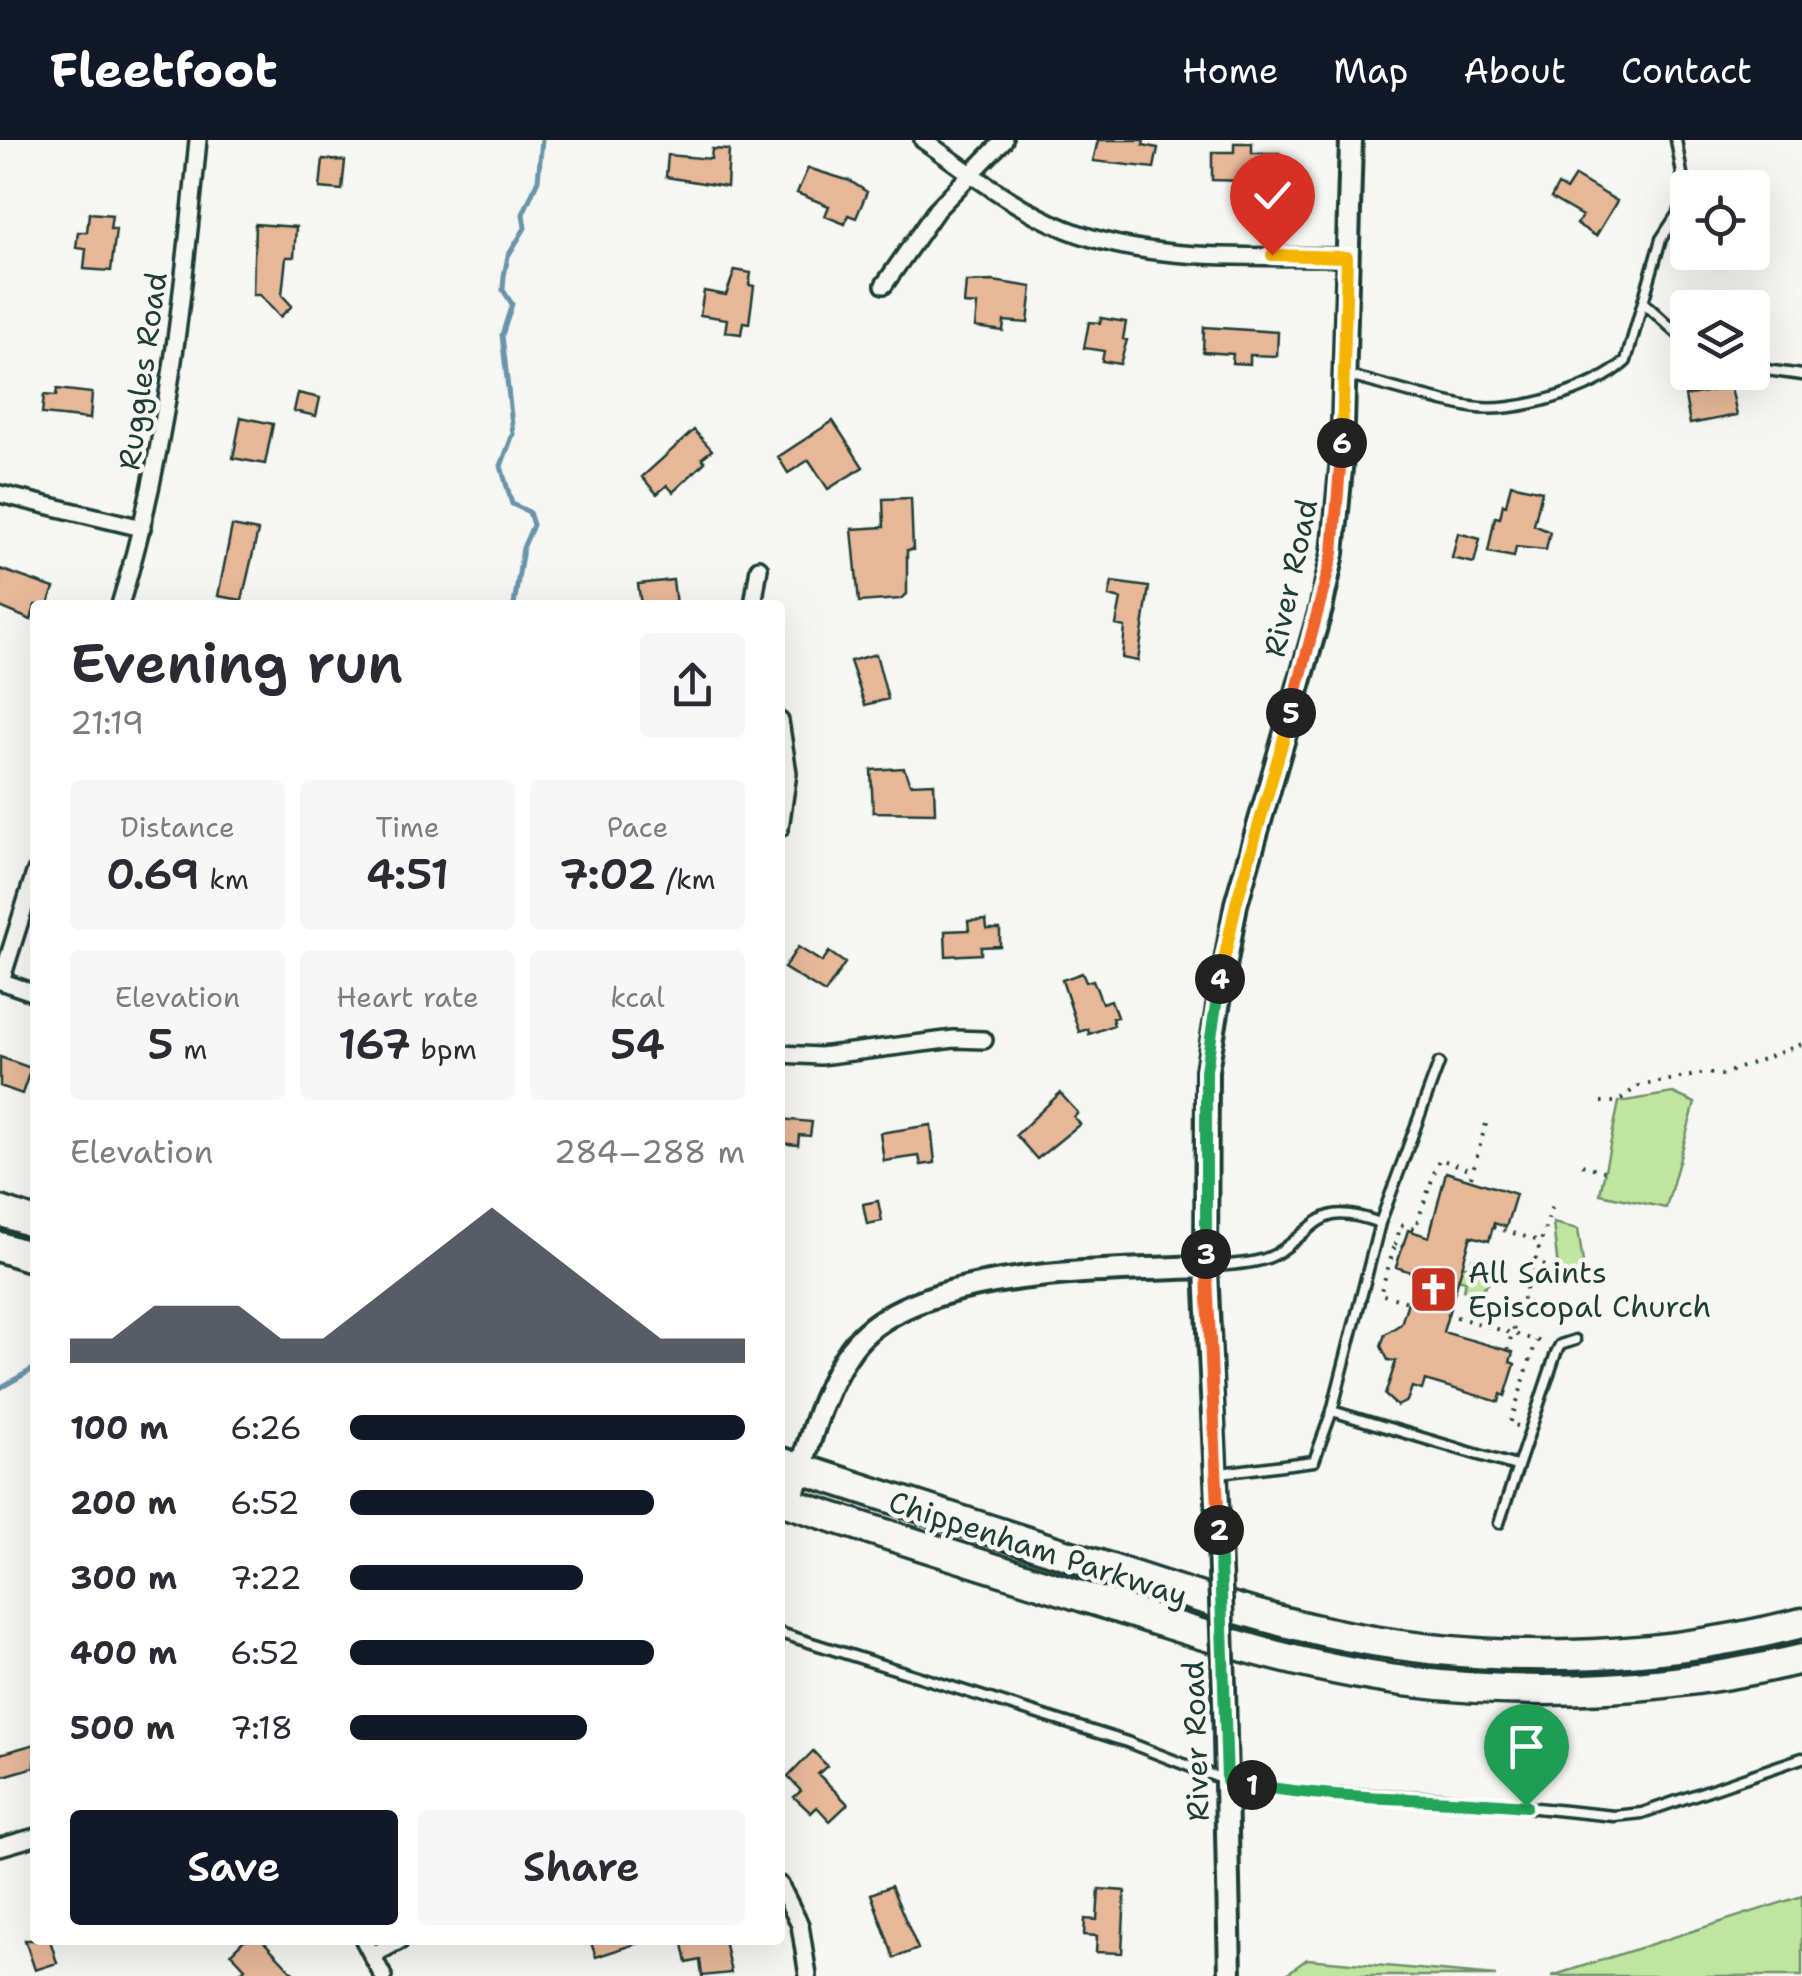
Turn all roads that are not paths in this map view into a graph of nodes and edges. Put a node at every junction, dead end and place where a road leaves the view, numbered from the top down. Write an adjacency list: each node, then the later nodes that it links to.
1 (198, 140): 15 (street, Ruggles Road)
2 (923, 140): 6 (street)
3 (1004, 140): 6 (street)
4 (1350, 140): 7 (main road, River Road)
5 (1676, 140): 9 (lane)
6 (971, 173): 7 (street); 8 (street)
7 (1347, 257): 12 (main road, River Road)
8 (884, 285)
9 (1644, 303): 10 (lane); 12 (lane)
10 (1670, 327)
11 (1770, 371): 13 (lane)
12 (1344, 374): 32 (main road, River Road)
13 (1802, 375)
14 (0, 494): 15 (street)
15 (142, 528): 17 (street, Ruggles Road)
16 (759, 568): 18 (street)
17 (121, 600)
18 (754, 600)
19 (785, 754): 20 (street)
20 (785, 794)
21 (30, 888): 22 (street)
22 (0, 981): 23 (street)
23 (30, 990)
24 (984, 1040): 25 (street)
25 (785, 1054)
26 (1440, 1063): 29 (lane)
27 (0, 1212): 28 (highway)
28 (30, 1221)
29 (1380, 1223): 32 (lane); 34 (lane)
30 (0, 1247): 31 (highway)
31 (30, 1256)
32 (1206, 1267): 35 (main road); 37 (main road, River Road)
33 (1576, 1340): 36 (lane)
34 (1332, 1410): 36 (lane); 37 (lane)
35 (791, 1466): 38 (main road); 40 (highway, Chippenham Parkway)
36 (1516, 1466): 39 (lane)
37 (1216, 1473): 44 (main road, River Road, bridge)
38 (785, 1502): 42 (highway, Chippenham Parkway)
39 (1499, 1522)
40 (1802, 1622)
41 (785, 1635): 44 (lane)
42 (1802, 1659)
43 (1802, 1758): 44 (lane)
44 (1227, 1781): 53 (main road, River Road)
45 (30, 1838): 46 (street)
46 (0, 1847)
47 (785, 1895): 52 (street)
48 (367, 1945): 50 (street)
49 (392, 1945): 50 (street)
50 (373, 1955): 51 (street)
51 (383, 1976)
52 (808, 1976)
53 (1230, 1976)

